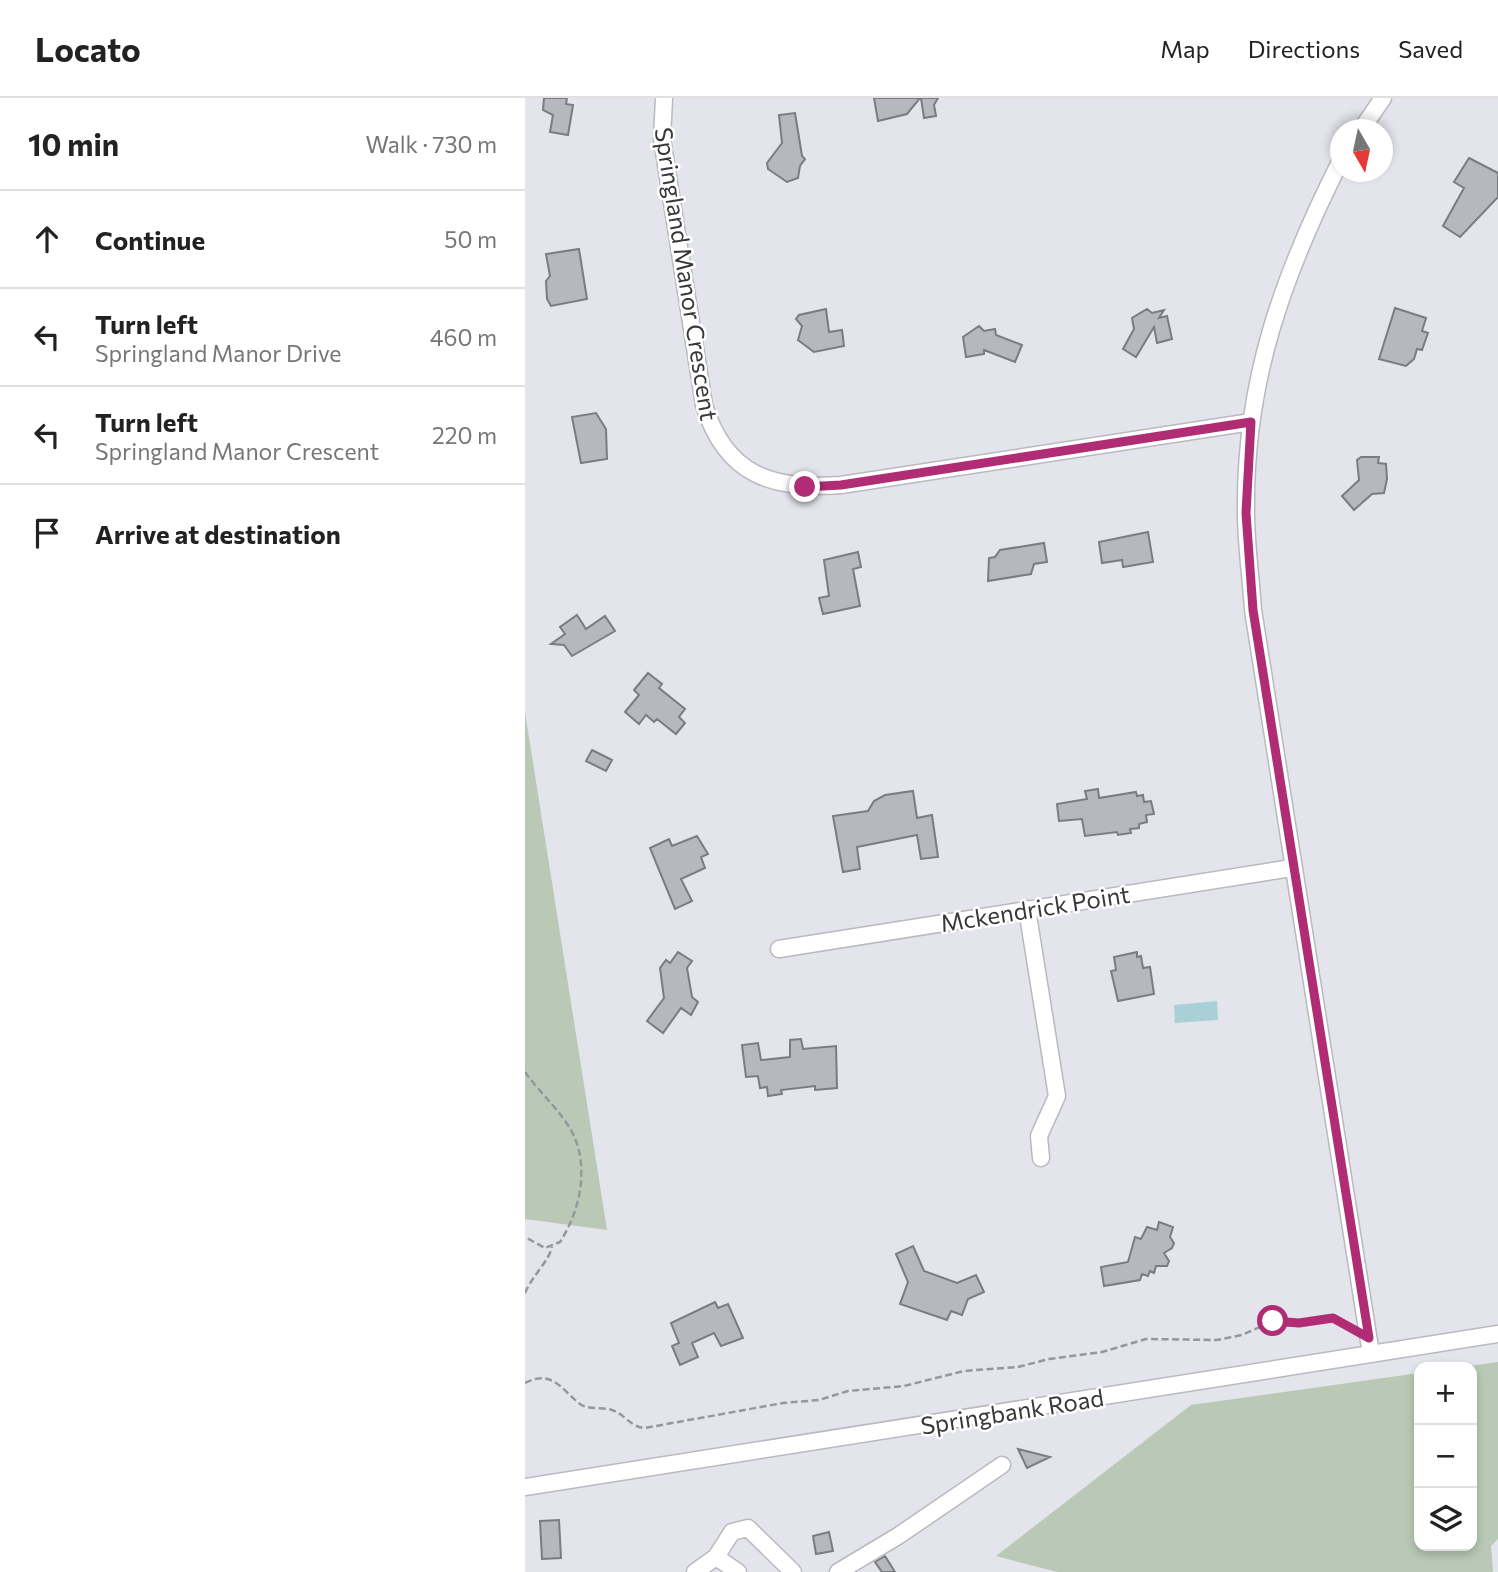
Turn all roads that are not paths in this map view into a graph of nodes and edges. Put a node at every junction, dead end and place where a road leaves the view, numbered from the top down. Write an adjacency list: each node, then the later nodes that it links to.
1 (664, 98): 5 (street, Springland Manor Crescent)
2 (1383, 98): 3 (street)
3 (1369, 119)
4 (1331, 182): 5 (street)
5 (1251, 422): 6 (street)
6 (1292, 868): 7 (street, Mckendrick Point); 11 (street)
7 (1027, 909): 8 (street, Mckendrick Point); 9 (street)
8 (779, 949)
9 (1041, 1158)
10 (1498, 1334): 11 (street, Springbank Road)
11 (1370, 1346): 13 (street, Springbank Road)
12 (1002, 1465): 18 (street)
13 (525, 1487)
14 (716, 1557): 15 (street); 16 (street); 17 (street)
15 (695, 1572)
16 (739, 1572)
17 (793, 1572)
18 (838, 1572)

